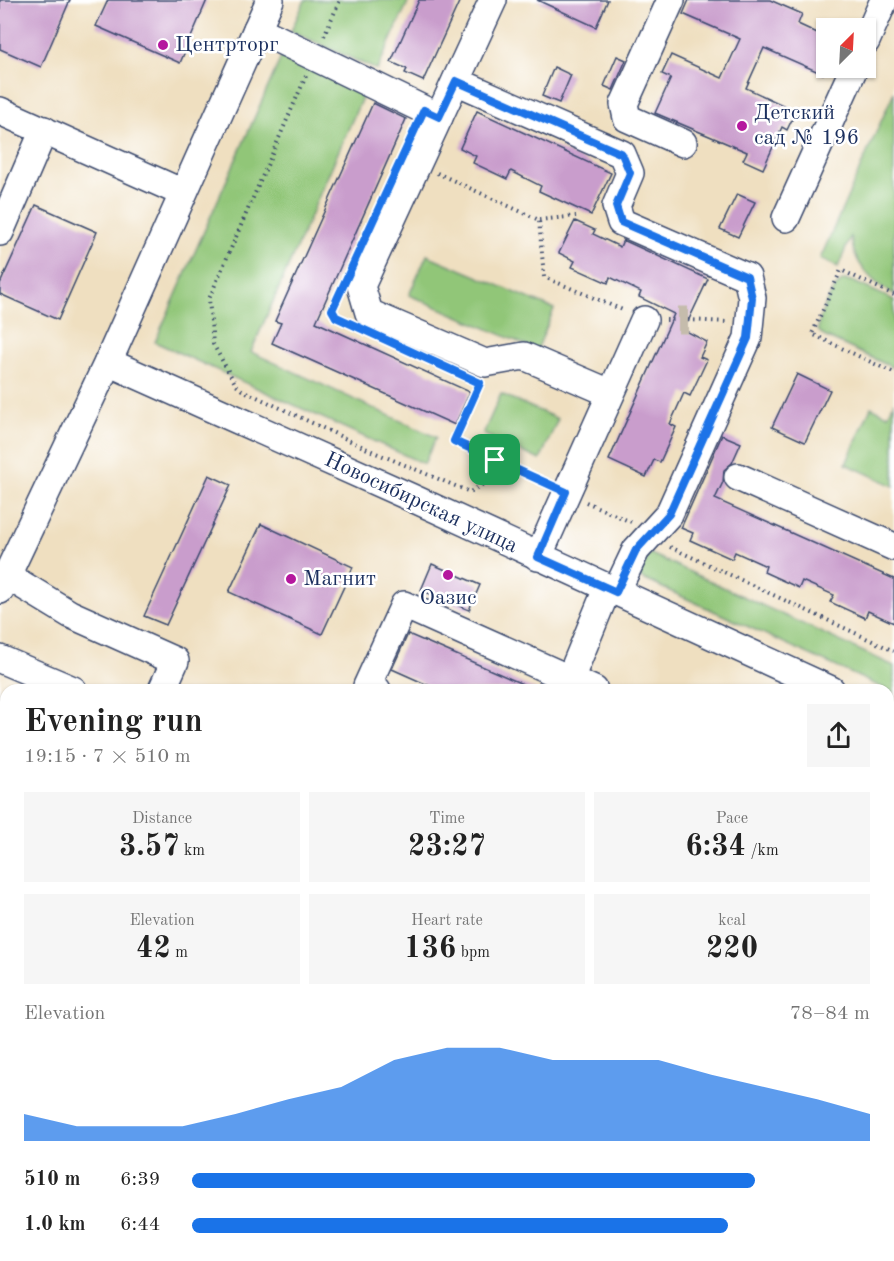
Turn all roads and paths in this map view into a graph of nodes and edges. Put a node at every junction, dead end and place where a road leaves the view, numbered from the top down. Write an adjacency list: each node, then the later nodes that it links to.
1 (270, 0): 7 (street)
2 (340, 0): 8 (path)
3 (493, 0): 10 (street)
4 (671, 0): 14 (street)
5 (884, 0): 6 (street)
6 (876, 18)
7 (257, 29): 8 (street); 16 (street)
8 (314, 57): 12 (street); 31 (path)
9 (849, 78): 18 (street)
10 (456, 81): 12 (street); 25 (street)
11 (0, 111): 13 (street)
12 (439, 117): 15 (street)
13 (44, 130): 16 (street); 20 (street)
14 (682, 143)
15 (417, 164): 19 (path); 30 (street)
16 (183, 193): 27 (street)
17 (576, 216): 19 (path)
18 (786, 218)
19 (539, 220): 23 (path)
20 (0, 232)
21 (342, 289): 26 (path)
22 (894, 295): 28 (path)
23 (644, 320): 30 (street)
24 (688, 320): 25 (path)
25 (750, 323): 34 (street)
26 (357, 327)
27 (108, 362): 36 (street, Новосибирская улица); 37 (street)
28 (894, 373)
29 (470, 378): 31 (path)
30 (610, 393): 33 (street)
31 (495, 460): 33 (path)
32 (738, 477): 35 (street)
33 (566, 492): 34 (path); 36 (street)
34 (653, 532): 38 (street); 39 (path)
35 (894, 547)
36 (538, 557): 38 (street, Новосибирская улица)
37 (3, 583): 43 (street)
38 (612, 591): 41 (street); 46 (street, Новосибирская улица)
39 (894, 651)
40 (0, 659): 42 (street)
41 (570, 679): 44 (street); 45 (street)
42 (59, 684)
43 (165, 684)
44 (369, 684)
45 (581, 684)
46 (818, 684)
47 (894, 1031): 48 (street)
48 (894, 1036)

